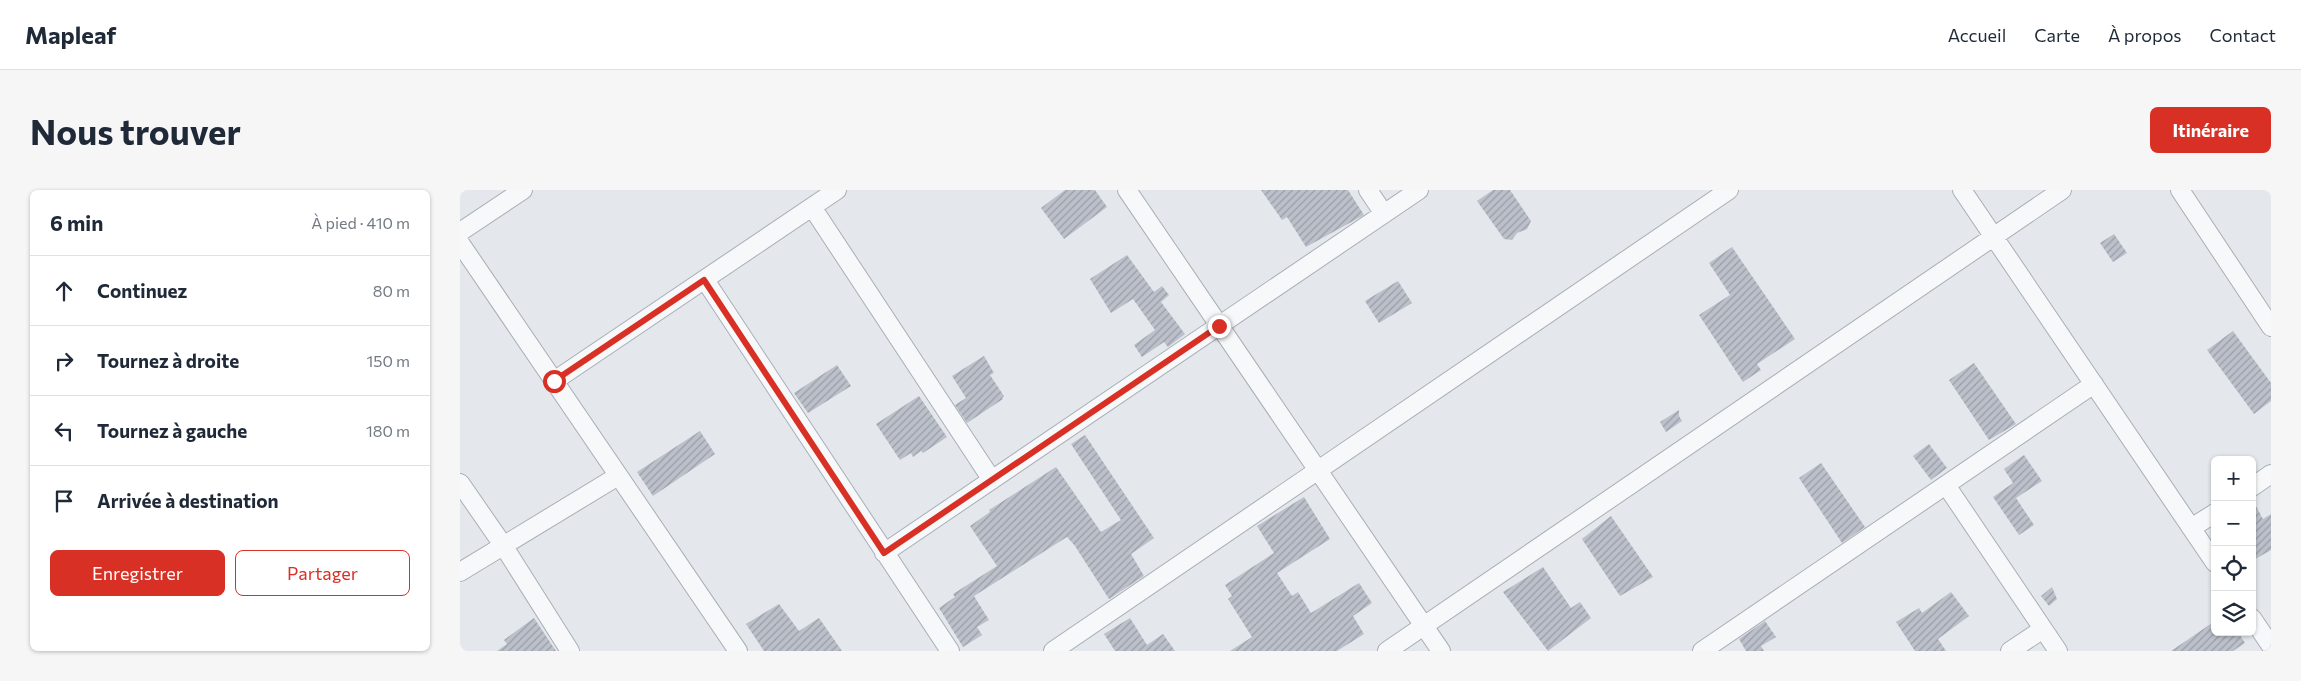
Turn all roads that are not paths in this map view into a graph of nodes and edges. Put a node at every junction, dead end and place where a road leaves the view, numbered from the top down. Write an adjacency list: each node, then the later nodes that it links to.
1 (523, 190): 13 (street)
2 (837, 190): 10 (street)
3 (1127, 190): 15 (street)
4 (1368, 190): 11 (street)
5 (1419, 190): 11 (street)
6 (1729, 190): 19 (street)
7 (1962, 190): 12 (street)
8 (2062, 190): 12 (street)
9 (2180, 190): 16 (street)
10 (812, 207): 14 (street); 22 (street)
11 (1384, 214): 15 (street)
12 (1994, 237): 18 (street); 33 (street)
13 (461, 244): 17 (street)
14 (704, 280): 17 (street); 29 (street)
15 (1219, 326): 19 (street); 22 (street)
16 (2271, 327)
17 (554, 381): 21 (street)
18 (2094, 384): 25 (street); 27 (street)
19 (1318, 471): 33 (street); 39 (street)
20 (2271, 474): 24 (street)
21 (618, 476): 28 (street); 37 (street)
22 (992, 480): 29 (street)
23 (460, 483): 28 (street)
24 (2256, 484)
25 (1946, 485): 34 (street); 42 (street)
26 (2211, 516): 27 (street)
27 (2191, 528): 30 (street)
28 (503, 545): 31 (street); 36 (street)
29 (884, 553): 38 (street)
30 (2211, 557)
31 (460, 572)
32 (2256, 624): 35 (street)
33 (1424, 626): 40 (street); 41 (street)
34 (2043, 629): 43 (street); 44 (street)
35 (2271, 646)
36 (570, 651)
37 (738, 651)
38 (950, 651)
39 (1053, 651)
40 (1387, 651)
41 (1440, 651)
42 (1702, 651)
43 (2010, 651)
44 (2058, 651)

